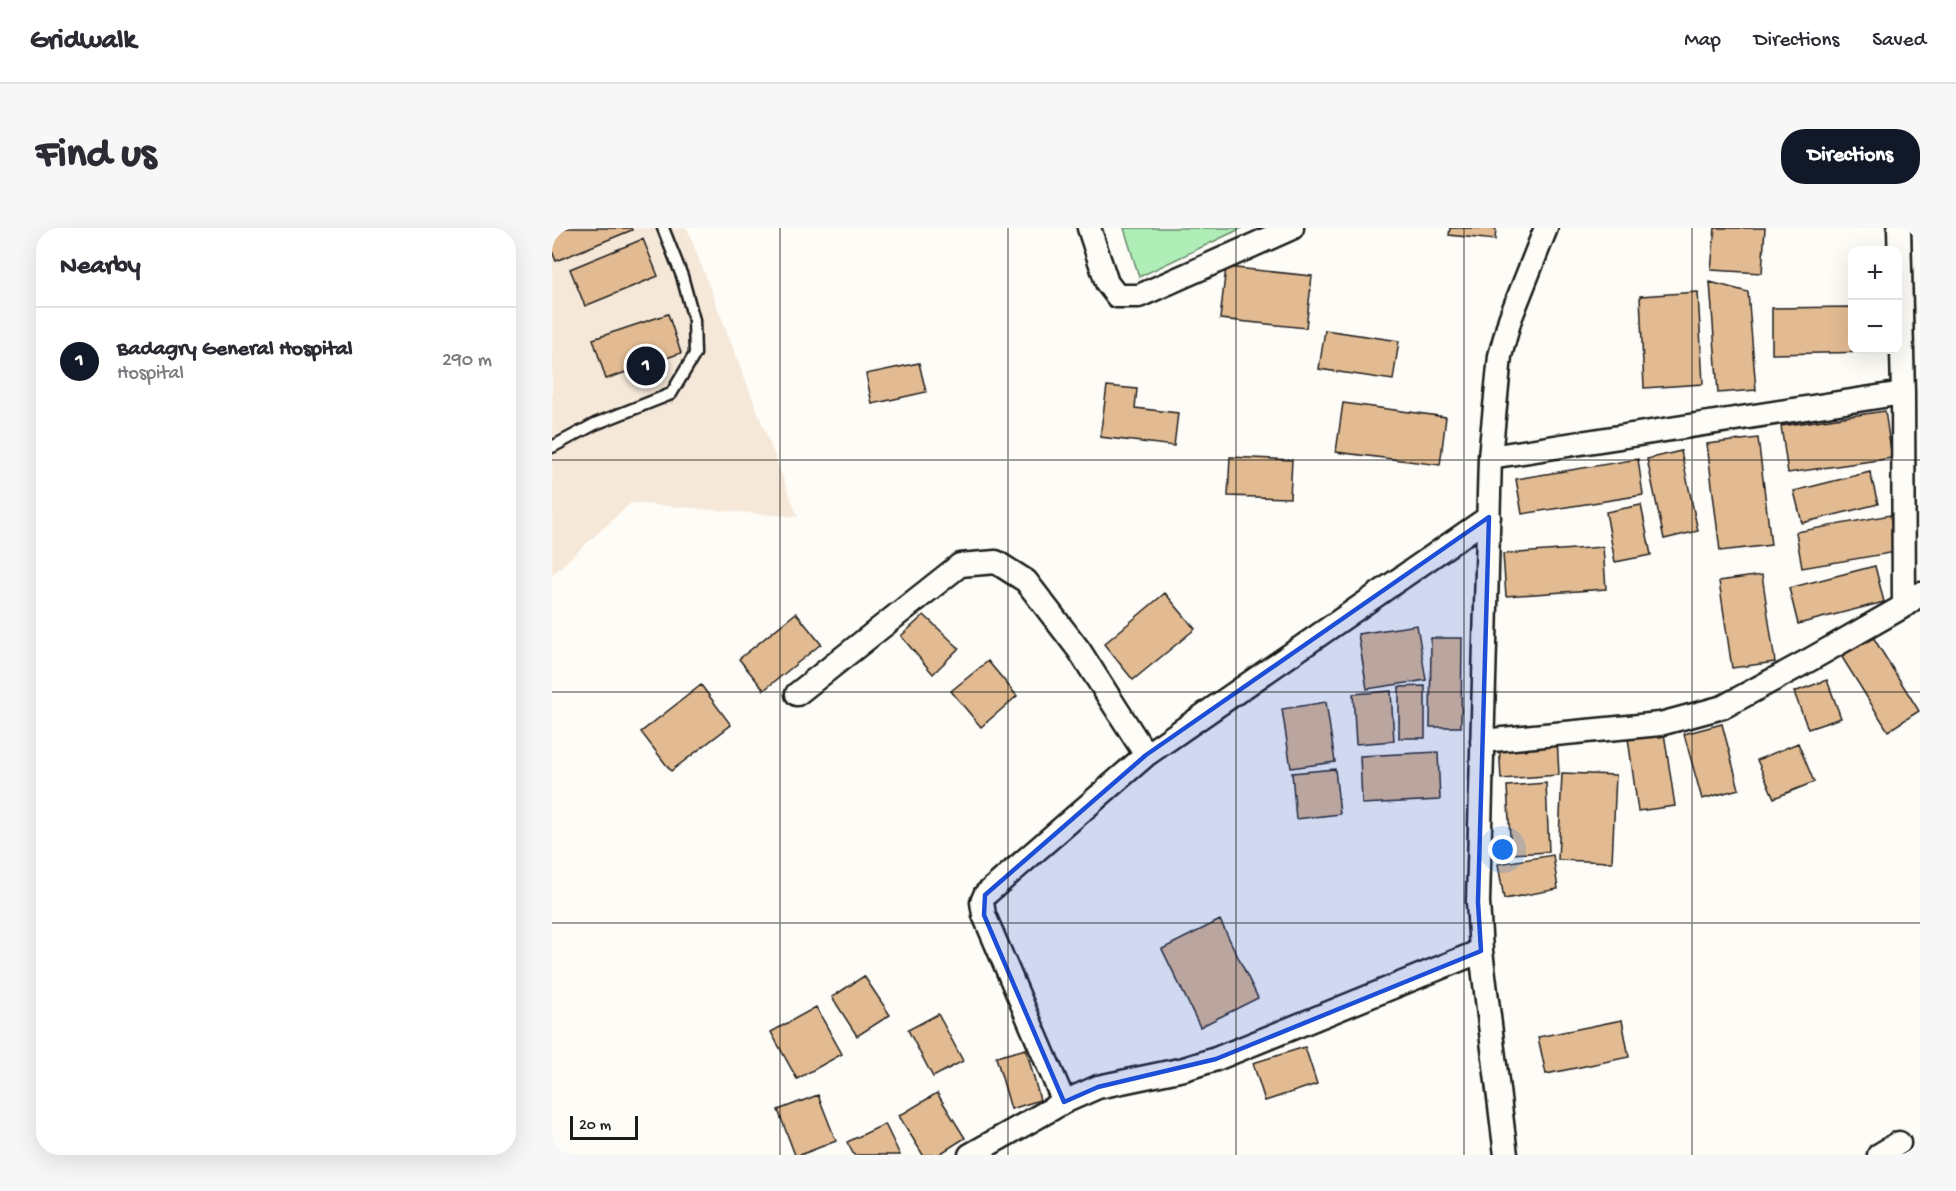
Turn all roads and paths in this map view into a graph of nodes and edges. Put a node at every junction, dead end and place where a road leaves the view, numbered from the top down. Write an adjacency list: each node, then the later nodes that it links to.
1 (663, 228): 7 (lane)
2 (1089, 228): 3 (street)
3 (1292, 228)
4 (1546, 228): 8 (street)
5 (1899, 228): 6 (street)
6 (1903, 393): 8 (street); 10 (street)
7 (552, 447)
8 (1490, 457): 9 (street)
9 (1489, 517): 12 (street); 13 (street)
10 (1912, 600): 12 (street)
11 (797, 694): 13 (street)
12 (1482, 741): 14 (street)
13 (1146, 755): 15 (street)
14 (1481, 951): 15 (street); 18 (street)
15 (1064, 1102): 17 (street)
16 (1899, 1143): 19 (street)
17 (970, 1155)
18 (1506, 1155)
19 (1879, 1155)

